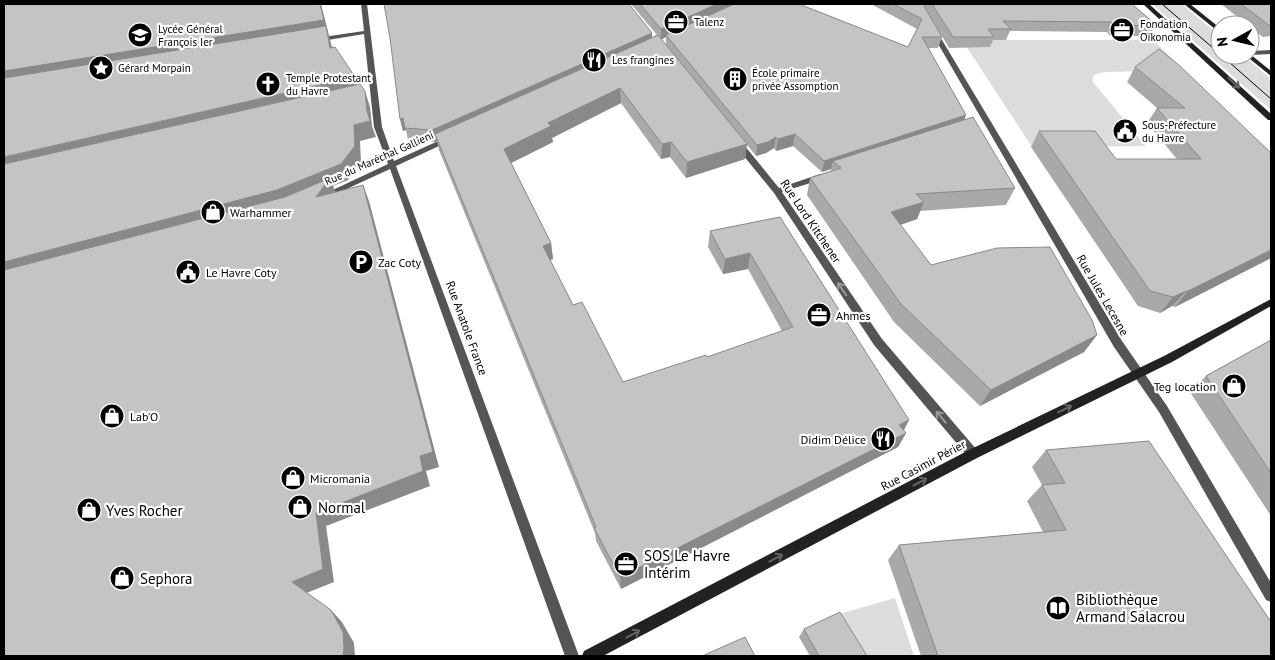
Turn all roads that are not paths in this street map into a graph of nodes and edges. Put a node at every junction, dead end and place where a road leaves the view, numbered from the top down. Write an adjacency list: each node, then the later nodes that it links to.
1 (364, 4): 6 (street, Rue Anatole France)
2 (1146, 4): 10 (street, one-way to 10)
3 (1187, 4): 5 (street)
4 (928, 21): 18 (street, Rue Jules Lecesne)
5 (1210, 23)
6 (367, 32): 7 (street); 13 (street, Rue Anatole France)
7 (306, 42)
8 (1260, 64): 9 (street)
9 (1271, 74)
10 (1271, 118)
11 (461, 134): 13 (street, Rue du Maréchal Gallieni)
12 (733, 137): 15 (street, Rue Lord Kitchener)
13 (392, 165): 16 (street, Rue du Maréchal Gallieni); 21 (street, Rue Anatole France)
14 (829, 174): 15 (street)
15 (777, 191): 19 (street, Rue Lord Kitchener, one-way to 15)
16 (315, 200)
17 (1271, 302): 18 (street, Rue Casimir Périer)
18 (1138, 372): 19 (street, Rue Casimir Périer, one-way to 18); 20 (street, Rue Jules Lecesne)
19 (973, 454): 22 (street, Rue Casimir Périer, one-way to 19)
20 (1271, 595)
21 (572, 656)
22 (590, 656)

